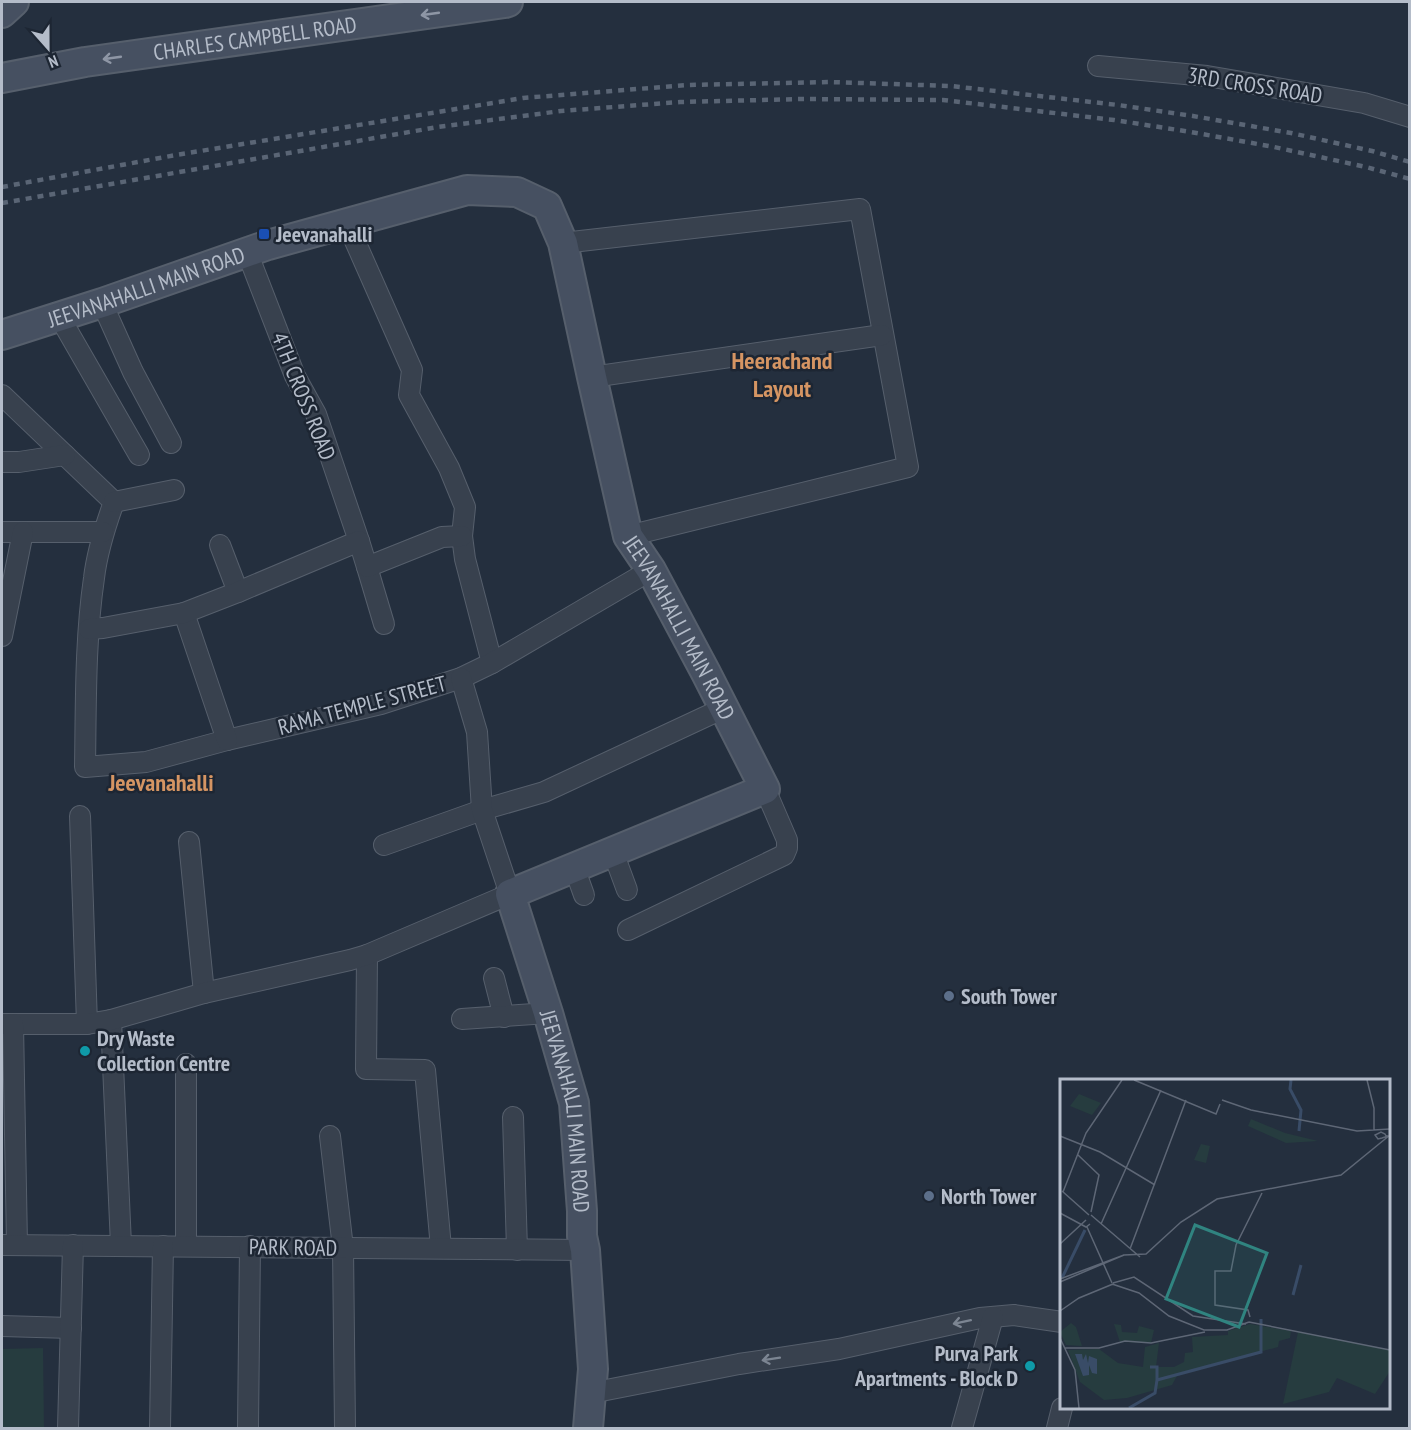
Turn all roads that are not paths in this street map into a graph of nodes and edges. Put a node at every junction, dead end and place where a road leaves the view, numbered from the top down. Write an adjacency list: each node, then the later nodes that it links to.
1 (14, 2): 3 (street)
2 (508, 2): 5 (street, CHARLES CAMPBELL ROAD, one-way to 5)
3 (2, 13)
4 (1098, 66): 6 (street, 3RD CROSS ROAD)
5 (2, 78)
6 (1410, 117)
7 (347, 223): 8 (street, JEEVANAHALLI MAIN ROAD); 9 (street, JEEVANAHALLI MAIN ROAD); 25 (street)
8 (563, 243): 13 (street); 14 (street, JEEVANAHALLI MAIN ROAD)
9 (247, 252): 10 (street, JEEVANAHALLI MAIN ROAD); 27 (street, 4TH CROSS ROAD)
10 (102, 303): 11 (street, JEEVANAHALLI MAIN ROAD); 16 (street)
11 (59, 316): 12 (street, JEEVANAHALLI MAIN ROAD); 18 (street)
12 (5, 331)
13 (882, 335): 14 (street); 26 (street)
14 (592, 377): 26 (street, JEEVANAHALLI MAIN ROAD)
15 (2, 395): 17 (street)
16 (171, 444)
17 (65, 455): 19 (street); 21 (street)
18 (139, 455)
19 (2, 462)
20 (174, 490): 21 (street)
21 (114, 502): 24 (street)
22 (2, 532): 23 (street)
23 (23, 532): 24 (street); 35 (street)
24 (103, 532): 34 (street)
25 (462, 536): 29 (street); 36 (street)
26 (628, 536): 30 (street, JEEVANAHALLI MAIN ROAD)
27 (359, 541): 29 (street, 4TH CROSS ROAD); 31 (street)
28 (220, 544): 31 (street)
29 (368, 567): 33 (street, 4TH CROSS ROAD)
30 (651, 570): 36 (street, RAMA TEMPLE STREET); 38 (street, JEEVANAHALLI MAIN ROAD)
31 (238, 592): 32 (street)
32 (184, 613): 34 (street); 39 (street)
33 (384, 624)
34 (89, 629): 39 (street, RAMA TEMPLE STREET)
35 (2, 636)
36 (492, 663): 37 (street, RAMA TEMPLE STREET)
37 (460, 678): 39 (street, RAMA TEMPLE STREET); 41 (street)
38 (724, 708): 40 (street, JEEVANAHALLI MAIN ROAD); 41 (street)
39 (227, 740)
40 (765, 789): 45 (street); 50 (street)
41 (483, 810): 44 (street); 48 (street)
42 (80, 816): 59 (street)
43 (189, 842): 53 (street)
44 (384, 845)
45 (613, 852): 46 (street); 47 (street)
46 (573, 867): 48 (street); 49 (street)
47 (627, 890)
48 (510, 894): 51 (street); 54 (street, JEEVANAHALLI MAIN ROAD)
49 (584, 895)
50 (628, 930)
51 (367, 955): 53 (street); 70 (street)
52 (494, 978): 55 (street)
53 (204, 993): 57 (street)
54 (548, 1013): 55 (street); 72 (street, JEEVANAHALLI MAIN ROAD)
55 (504, 1017): 56 (street)
56 (462, 1019)
57 (111, 1020): 59 (street); 65 (street)
58 (4, 1021): 59 (street); 63 (street)
59 (87, 1024)
60 (186, 1064): 67 (street)
61 (513, 1117): 71 (street)
62 (330, 1136): 69 (street)
63 (9, 1245): 64 (street, PARK ROAD)
64 (73, 1245): 65 (street, PARK ROAD); 76 (street)
65 (121, 1245): 66 (street, PARK ROAD)
66 (163, 1246): 67 (street, PARK ROAD); 80 (street)
67 (186, 1246): 68 (street, PARK ROAD)
68 (250, 1246): 69 (street, PARK ROAD); 81 (street)
69 (344, 1248): 70 (street, PARK ROAD); 82 (street)
70 (441, 1248): 71 (street, PARK ROAD)
71 (517, 1250): 72 (street, PARK ROAD)
72 (585, 1250): 77 (street, JEEVANAHALLI MAIN ROAD)
73 (993, 1317): 74 (street); 77 (street, one-way to 77); 84 (street)
74 (1060, 1323)
75 (2, 1326): 76 (street)
76 (71, 1328): 79 (street)
77 (591, 1393): 83 (street, JEEVANAHALLI MAIN ROAD)
78 (1062, 1409): 85 (street)
79 (69, 1428)
80 (160, 1428)
81 (248, 1428)
82 (345, 1428)
83 (588, 1428)
84 (962, 1428)
85 (1057, 1428)

